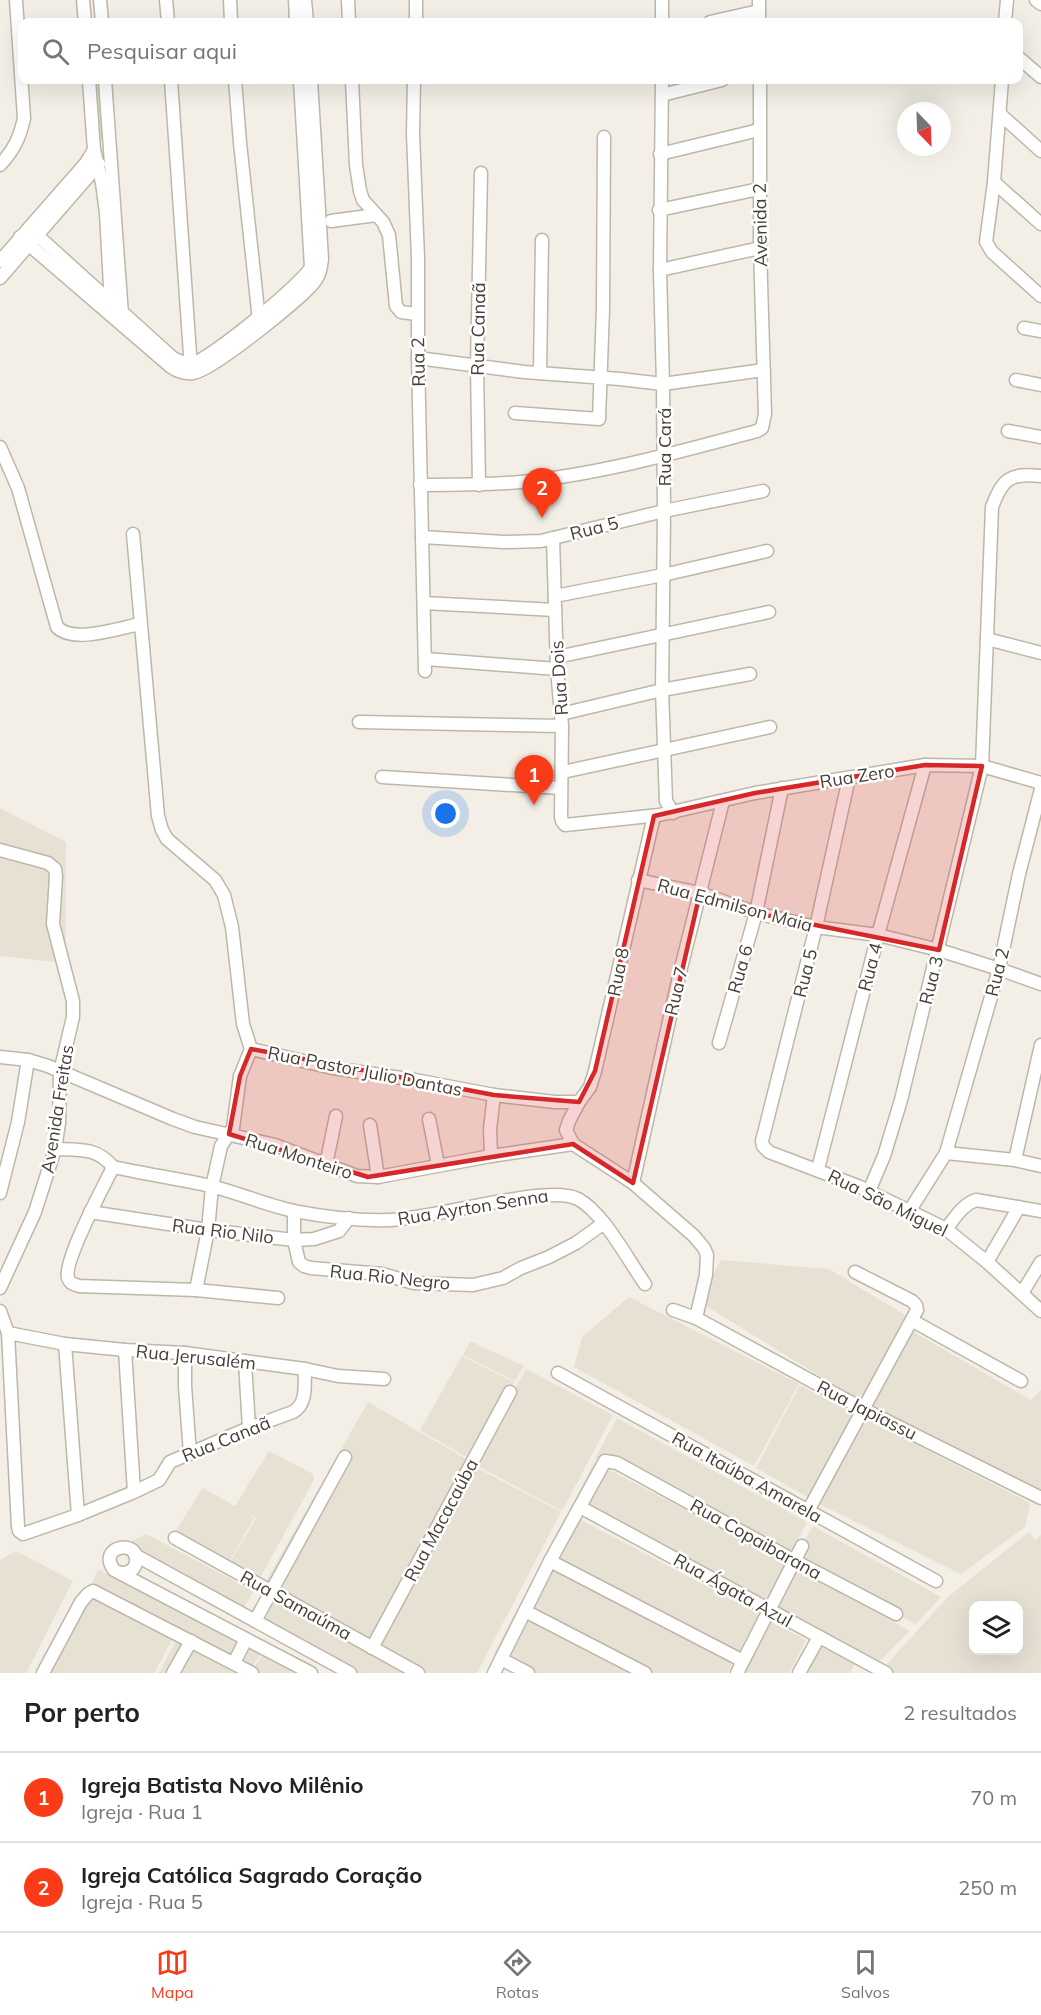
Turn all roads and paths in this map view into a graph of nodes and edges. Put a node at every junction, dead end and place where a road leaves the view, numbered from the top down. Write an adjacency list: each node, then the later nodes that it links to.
1 (16, 0): 26 (street)
2 (83, 0): 15 (street)
3 (100, 0): 16 (street)
4 (166, 0): 17 (street)
5 (230, 0): 18 (street)
6 (295, 0): 19 (street)
7 (305, 0): 20 (street)
8 (348, 0): 21 (street)
9 (416, 0): 22 (street)
10 (662, 0): 23 (street)
11 (1007, 0): 25 (street)
12 (1036, 0): 13 (street)
13 (1041, 4)
14 (759, 11): 24 (street)
15 (85, 18)
16 (102, 18)
17 (168, 18)
18 (231, 18)
19 (296, 18)
20 (307, 18)
21 (349, 18)
22 (416, 18)
23 (662, 18)
24 (728, 18)
25 (1005, 18)
26 (18, 30)
27 (1023, 61): 28 (street)
28 (1041, 77)
29 (22, 84): 50 (street)
30 (89, 84): 47 (street)
31 (105, 84): 46 (street)
32 (171, 84): 75 (street)
33 (235, 84): 70 (street)
34 (300, 84): 70 (street)
35 (310, 84): 70 (street)
36 (352, 84): 56 (street, Rua 2)
37 (414, 84): 68 (street)
38 (662, 84): 42 (street, Rua Cará)
39 (706, 84): 42 (street)
40 (760, 84): 44 (street, Avenida 2)
41 (1002, 84): 43 (street)
42 (662, 95): 49 (street, Rua Cará)
43 (1000, 114): 48 (street); 53 (street)
44 (759, 130): 49 (street); 54 (street, Avenida 2)
45 (604, 137): 78 (street)
46 (109, 147): 51 (street); 69 (street)
47 (94, 150): 51 (street); 59 (street)
48 (1041, 151)
49 (660, 154): 55 (street, Rua Cará)
50 (0, 165)
51 (97, 167): 59 (street); 67 (street)
52 (481, 173): 74 (street, Rua Canaã)
53 (994, 182): 58 (street); 66 (street)
54 (759, 189): 55 (street); 62 (street, Avenida 2)
55 (659, 210): 64 (street, Rua Cará)
56 (376, 215): 57 (street); 68 (street, Rua 2)
57 (331, 221)
58 (1041, 224)
59 (34, 231): 61 (street); 67 (street)
60 (542, 240): 77 (street)
61 (25, 241): 63 (street); 65 (street); 69 (street)
62 (760, 248): 64 (street); 76 (street, Avenida 2)
63 (0, 261)
64 (660, 270): 80 (street, Rua Cará)
65 (0, 278)
66 (1041, 296)
67 (110, 301): 69 (street)
68 (417, 314): 73 (street, Rua 2)
69 (119, 318): 75 (street)
70 (260, 322): 75 (street)
71 (1024, 328): 72 (street)
72 (1041, 331)
73 (418, 358): 74 (street); 88 (street, Rua 2)
74 (477, 366): 77 (street); 89 (street, Rua Canaã)
75 (191, 368)
76 (764, 370): 80 (street); 86 (street, Avenida 2)
77 (540, 373): 78 (street)
78 (600, 378): 80 (street); 82 (street)
79 (1016, 380): 81 (street)
80 (663, 384): 86 (street, Rua Cará)
81 (1041, 385)
82 (515, 413)
83 (1008, 431): 84 (street)
84 (1041, 437)
85 (0, 447): 101 (street)
86 (663, 456): 89 (street); 91 (street, Rua Cará)
87 (1041, 476): 103 (street, Rua 3)
88 (420, 485): 89 (street); 93 (street, Rua 2)
89 (479, 485)
90 (763, 490): 91 (street, Rua 5)
91 (664, 511): 94 (street, Rua 5); 96 (street, Rua Cará)
92 (133, 534): 101 (street, Rua Pastor Julio Dantas)
93 (422, 537): 94 (street, Rua 5); 98 (street, Rua 2)
94 (553, 538): 97 (street, Rua Dois)
95 (767, 551): 96 (street)
96 (663, 575): 97 (street); 102 (street, Rua Cará)
97 (555, 596): 99 (street, Rua Dois)
98 (424, 603): 99 (street); 105 (street, Rua 2)
99 (555, 610): 105 (street, Rua Dois)
100 (769, 612): 102 (street)
101 (140, 624): 137 (street, Rua Pastor Julio Dantas)
102 (662, 634): 105 (street); 107 (street, Rua Cará)
103 (987, 639): 104 (street); 113 (street, Rua 3)
104 (1041, 653)
105 (557, 663): 108 (street, Rua Dois)
106 (750, 674): 107 (street)
107 (662, 690): 108 (street); 111 (street, Rua Cará)
108 (562, 720): 109 (street); 114 (street, Rua Dois)
109 (359, 722)
110 (770, 727): 111 (street)
111 (663, 750): 114 (street); 121 (street, Rua Cará)
112 (925, 765): 113 (street, Rua Zero); 116 (street, Rua Zero); 131 (street, Rua 4)
113 (982, 766): 117 (street, Rua Zero); 132 (street, Rua 3)
114 (563, 772): 118 (street, Rua Dois)
115 (382, 777): 118 (street)
116 (849, 778): 119 (street, Rua Zero); 130 (street, Rua 5)
117 (1041, 783)
118 (561, 788): 125 (street, Rua Dois)
119 (783, 788): 122 (street, Rua Zero); 129 (street, Rua 6)
120 (1041, 789): 133 (street, Rua 2)
121 (666, 801): 123 (street, Rua Cará); 124 (street, Rua 8)
122 (723, 801): 123 (street, Rua Zero); 128 (street, Rua 7)
123 (673, 813): 124 (street, Rua Zero)
124 (656, 815): 125 (street, Rua Zero); 127 (street, Rua 8)
125 (561, 817)
126 (0, 850): 140 (street, Avenida Freitas)
127 (638, 880): 128 (street, Rua Edmilson Maia); 143 (street, Rua 8)
128 (700, 893): 129 (street, Rua Edmilson Maia); 159 (street, Rua 7)
129 (756, 913): 130 (street, Rua Edmilson Maia); 135 (street, Rua 6)
130 (816, 927): 131 (street, Rua Edmilson Maia); 142 (street, Rua 5)
131 (878, 935): 132 (street, Rua Edmilson Maia); 157 (street, Rua 4)
132 (939, 950): 133 (street, Rua Edmilson Maia); 161 (street, Rua 3)
133 (999, 969): 134 (street, Rua Edmilson Maia); 150 (street, Rua 2)
134 (1041, 984)
135 (719, 1043)
136 (1041, 1045): 152 (street)
137 (251, 1049): 141 (street, Rua Pastor Julio Dantas); 147 (street)
138 (0, 1057): 139 (street, Rua Monteiro)
139 (28, 1060): 140 (street, Rua Monteiro); 162 (street)
140 (60, 1072): 147 (street, Rua Monteiro); 149 (street, Avenida Freitas)
141 (494, 1095): 143 (street, Rua Pastor Julio Dantas); 151 (street)
142 (774, 1097): 157 (street, Rua São Miguel)
143 (579, 1102): 148 (street)
144 (336, 1116): 153 (street)
145 (429, 1119): 154 (street)
146 (370, 1125): 158 (street)
147 (229, 1134): 153 (street, Rua Monteiro); 160 (street)
148 (573, 1144): 151 (street, Rua Monteiro); 159 (street)
149 (55, 1149): 156 (street, Rua Ayrton Senna); 177 (street, Avenida Freitas)
150 (946, 1153): 152 (street); 164 (street)
151 (491, 1156): 154 (street, Rua Monteiro)
152 (1015, 1160): 155 (street)
153 (326, 1165): 158 (street, Rua Monteiro)
154 (438, 1165): 158 (street, Rua Monteiro)
155 (1041, 1166)
156 (113, 1167): 160 (street, Rua Ayrton Senna); 167 (street)
157 (818, 1170): 161 (street, Rua São Miguel)
158 (378, 1177)
159 (633, 1183): 184 (street)
160 (212, 1186): 165 (street, Rua Ayrton Senna); 171 (street)
161 (869, 1191): 164 (street, Rua São Miguel)
162 (0, 1193)
163 (1019, 1207): 166 (street); 170 (street); 173 (street)
164 (910, 1210): 170 (street, Rua São Miguel)
165 (294, 1211): 168 (street, Rua Ayrton Senna); 172 (street)
166 (1041, 1211)
167 (90, 1212): 171 (street, Rua Rio Nilo); 178 (street)
168 (349, 1218): 169 (street, Rua Ayrton Senna); 172 (street, Rua Rio Nilo)
169 (604, 1223): 172 (street, Rua Rio Negro); 176 (street, Rua Ayrton Senna)
170 (946, 1229): 173 (street, Rua São Miguel)
171 (208, 1230): 172 (street, Rua Rio Nilo); 178 (street)
172 (294, 1240)
173 (987, 1262): 179 (street, Rua São Miguel)
174 (1041, 1262): 179 (street)
175 (855, 1272): 185 (street)
176 (645, 1284)
177 (0, 1288)
178 (196, 1290): 180 (street)
179 (1022, 1293): 183 (street, Rua São Miguel)
180 (278, 1298)
181 (673, 1310): 184 (street, Rua Japiassu)
182 (0, 1311): 186 (street)
183 (1041, 1311)
184 (696, 1318): 196 (street, Rua Japiassu)
185 (912, 1321): 194 (street); 196 (street)
186 (8, 1333): 187 (street, Rua Jerusalém); 204 (street, Rua Canaã)
187 (66, 1344): 188 (street, Rua Jerusalém); 204 (street)
188 (125, 1350): 189 (street, Rua Jerusalém); 200 (street)
189 (185, 1353): 190 (street, Rua Jerusalém); 198 (street)
190 (244, 1362): 191 (street, Rua Jerusalém); 197 (street)
191 (305, 1369): 193 (street, Rua Jerusalém); 197 (street, Rua Canaã)
192 (558, 1373): 203 (street, Rua Itaúba Amarela)
193 (384, 1378)
194 (1021, 1381)
195 (510, 1392): 220 (street, Rua Macacaúba)
196 (863, 1409): 201 (street, Rua Japiassu); 203 (street)
197 (249, 1428): 198 (street, Rua Canaã)
198 (190, 1454): 200 (street, Rua Canaã)
199 (345, 1457): 212 (street)
200 (134, 1492): 204 (street, Rua Canaã)
201 (1041, 1498)
202 (580, 1507): 208 (street); 209 (street, Rua Copaibarana); 213 (street, Rua Ágata Azul)
203 (807, 1511): 211 (street, Rua Itaúba Amarela)
204 (78, 1515)
205 (175, 1538): 212 (street, Rua Samaúma)
206 (802, 1546): 209 (street)
207 (135, 1555): 210 (street); 210 (street); 216 (street)
208 (550, 1561): 214 (street); 222 (street)
209 (795, 1562): 213 (street); 215 (street, Rua Copaibarana)
210 (122, 1574): 218 (street)
211 (936, 1581)
212 (272, 1591): 216 (street); 220 (street, Rua Samaúma)
213 (770, 1610): 217 (street, Rua Ágata Azul); 222 (street)
214 (525, 1611): 221 (street); 233 (street)
215 (896, 1614)
216 (255, 1621): 229 (street)
217 (819, 1637): 223 (street, Rua Ágata Azul); 235 (street)
218 (246, 1639): 224 (street); 228 (street)
219 (191, 1641): 224 (street); 225 (street); 226 (street)
220 (372, 1648): 230 (street, Rua Samaúma)
221 (501, 1659): 231 (street); 232 (street)
222 (743, 1661): 234 (street)
223 (863, 1661): 236 (street); 237 (street, Rua Ágata Azul)
224 (234, 1663): 227 (street)
225 (43, 1673)
226 (173, 1673)
227 (252, 1673)
228 (311, 1673)
229 (350, 1673)
230 (418, 1673)
231 (494, 1673)
232 (528, 1673)
233 (645, 1673)
234 (737, 1673)
235 (799, 1673)
236 (856, 1673)
237 (886, 1673)

